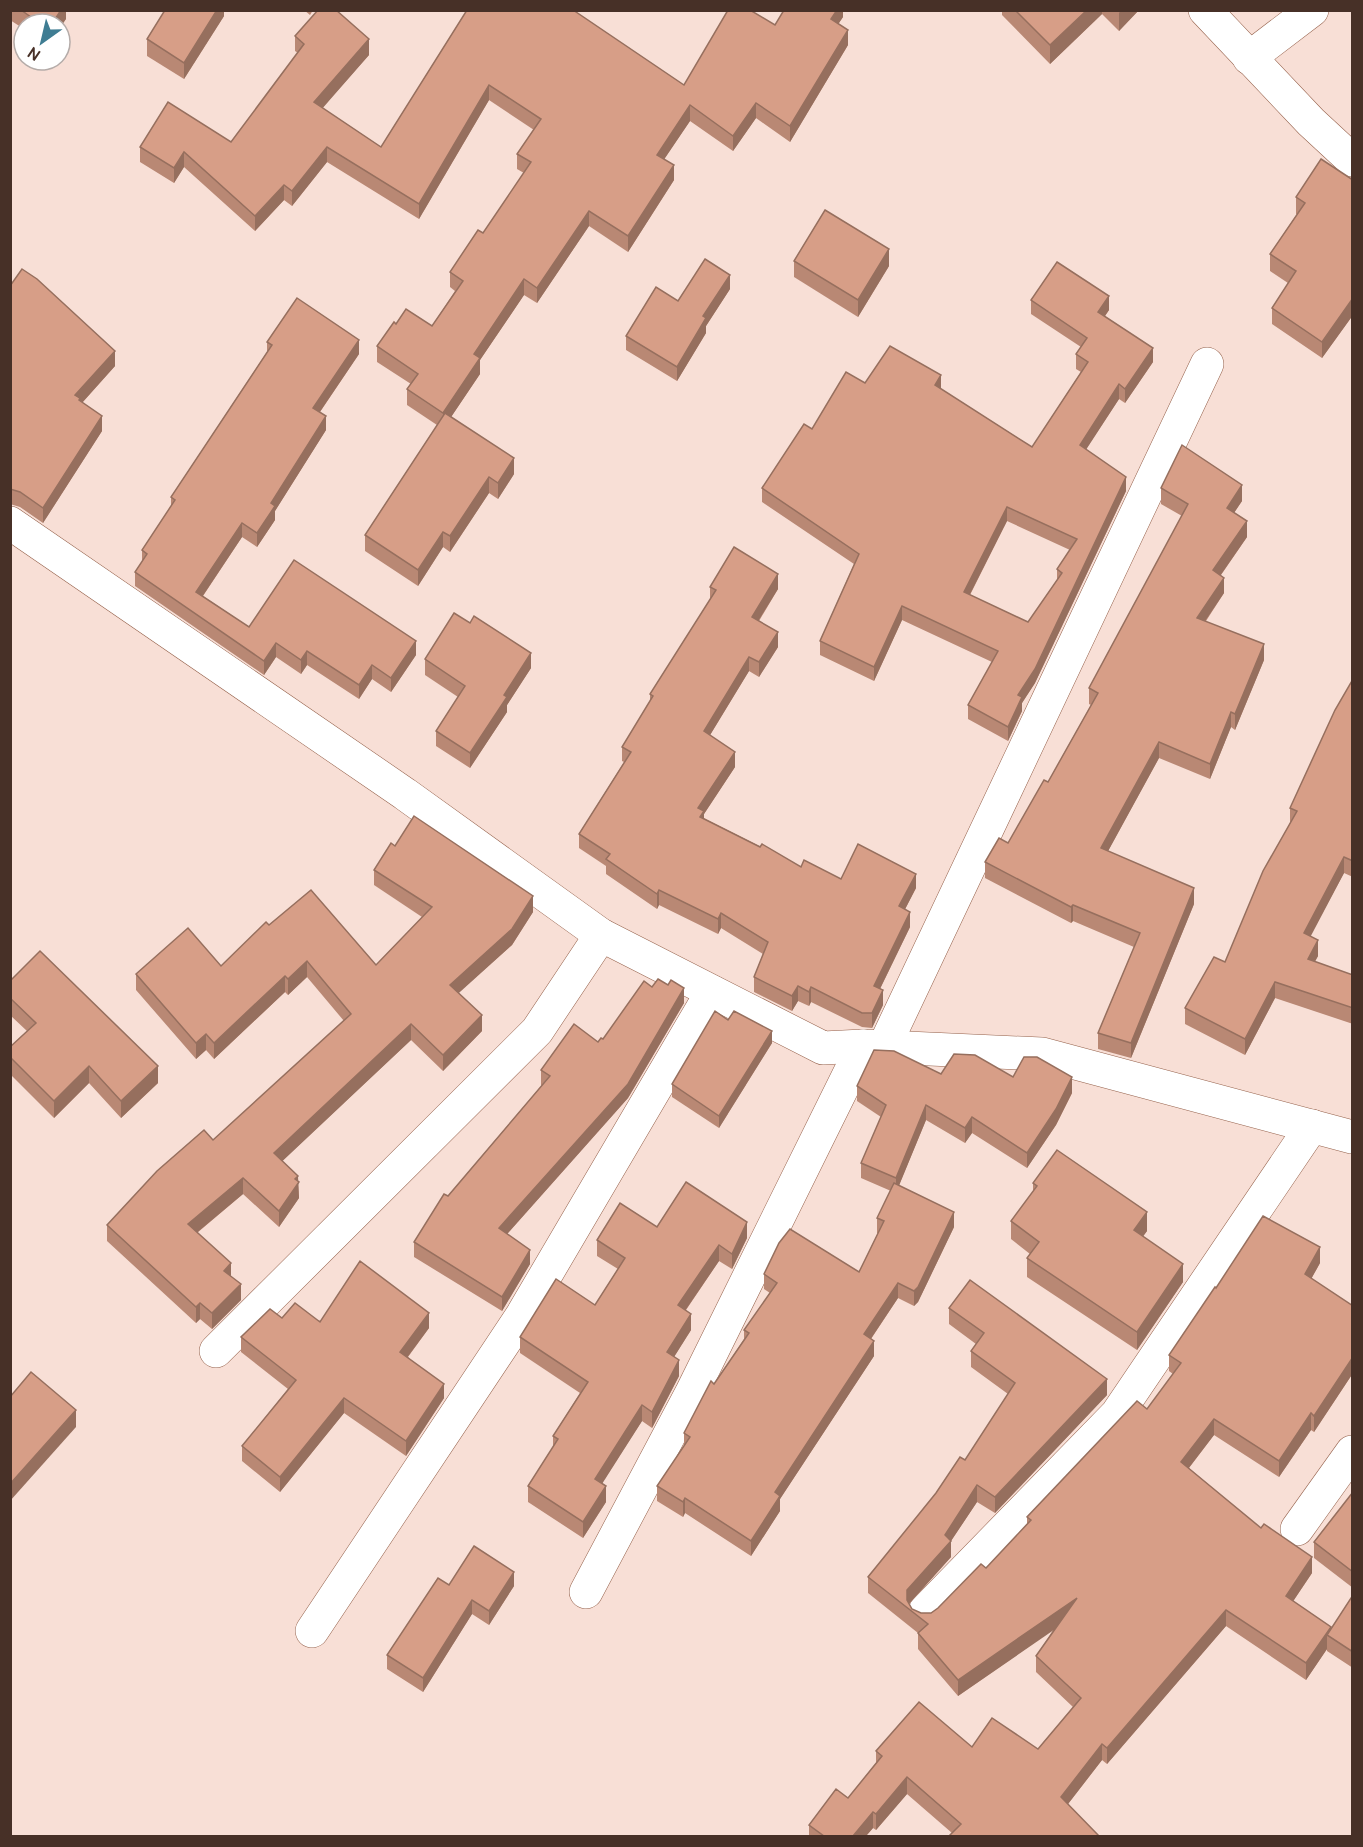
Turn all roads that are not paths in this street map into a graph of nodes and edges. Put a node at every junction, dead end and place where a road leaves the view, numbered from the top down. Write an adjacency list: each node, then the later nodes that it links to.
1 (1205, 10): 3 (street)
2 (1312, 10): 3 (street)
3 (1249, 58): 4 (street)
4 (1353, 160)
5 (1207, 364): 9 (street)
6 (10, 523): 7 (street)
7 (601, 935): 8 (street); 12 (street)
8 (712, 992): 9 (street); 17 (street)
9 (873, 1046): 10 (street); 15 (street)
10 (1312, 1126): 11 (street); 16 (street)
11 (1353, 1137)
12 (216, 1351)
13 (1353, 1452): 14 (street)
14 (1297, 1529)
15 (586, 1592)
16 (925, 1611)
17 (312, 1631)

